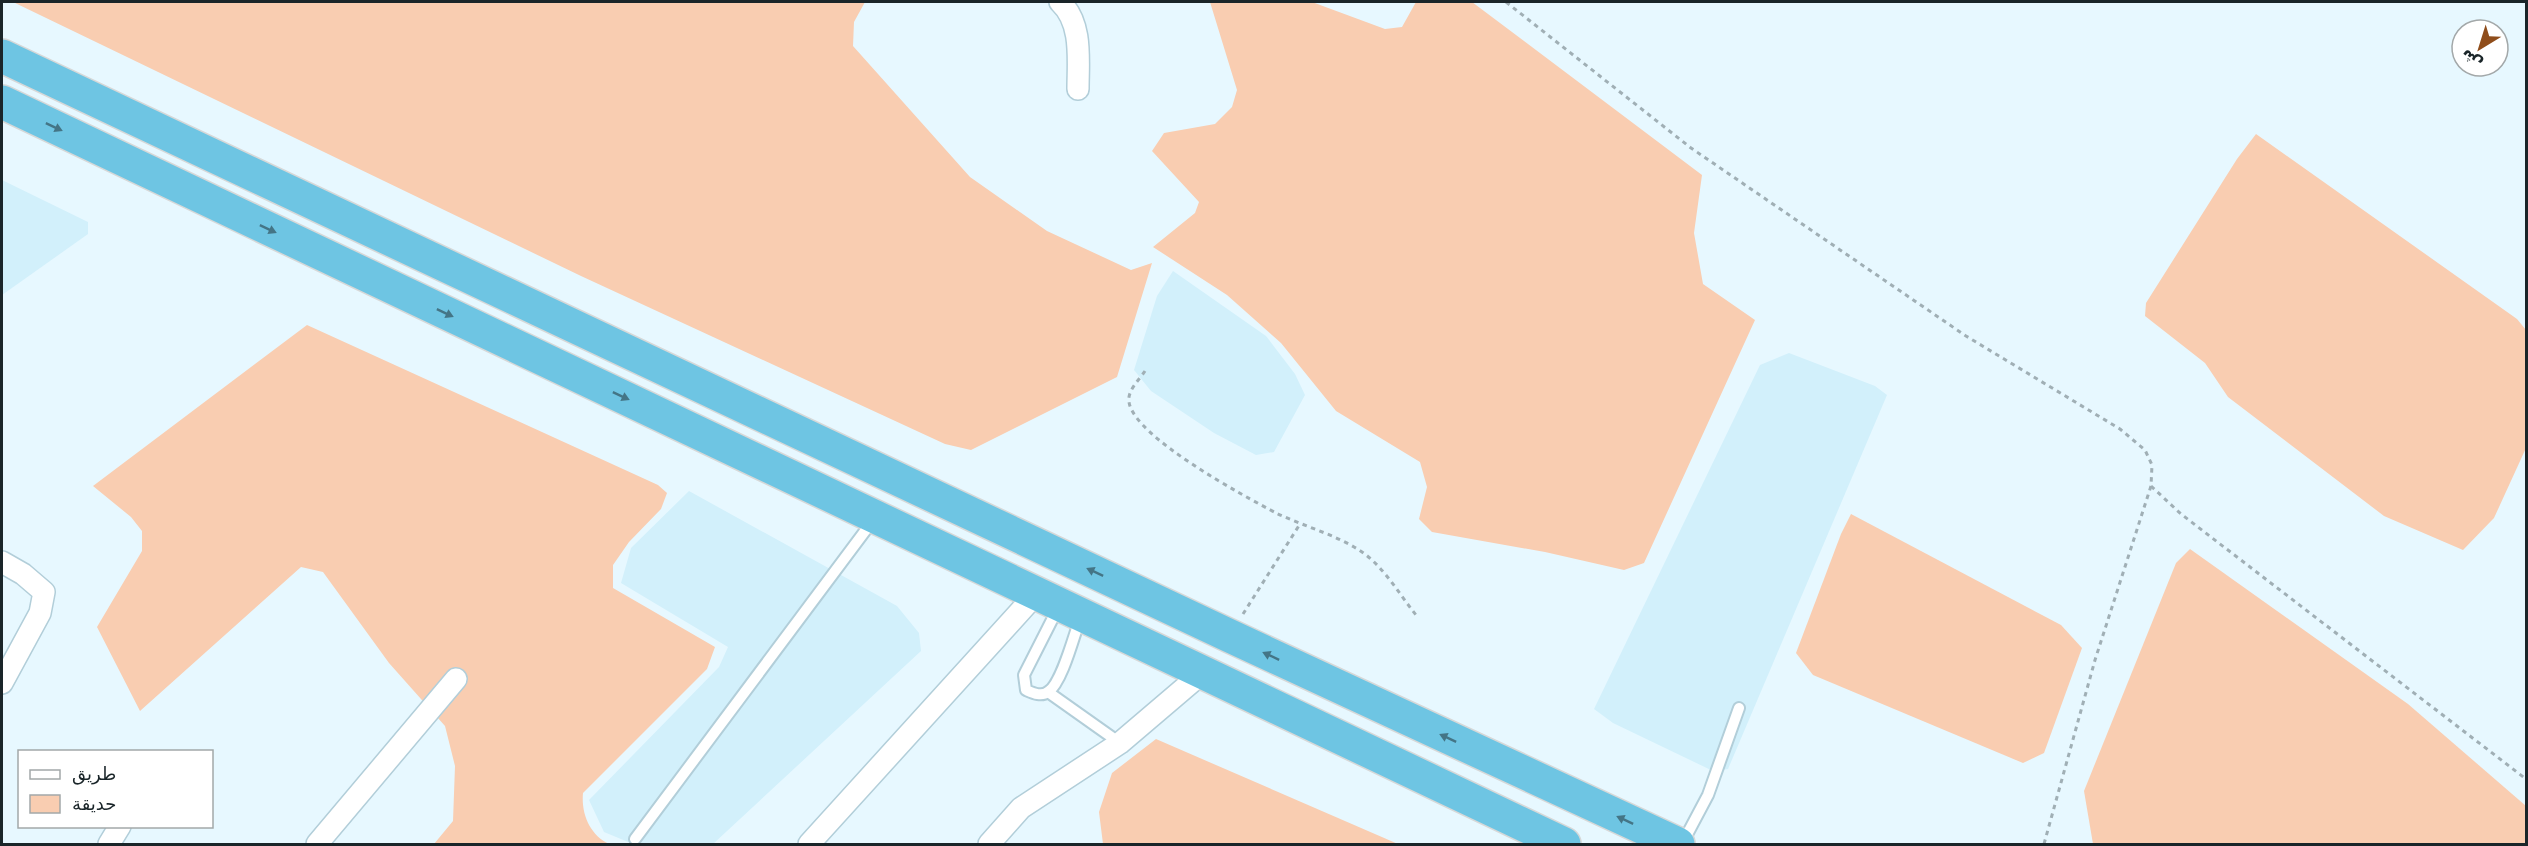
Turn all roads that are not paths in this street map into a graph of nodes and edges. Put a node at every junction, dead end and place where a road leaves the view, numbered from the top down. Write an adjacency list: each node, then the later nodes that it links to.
1 (1060, 2): 3 (street)
2 (2, 56): 5 (highway)
3 (1078, 89)
4 (2, 102): 6 (highway, one-way to 6)
5 (251, 173): 6 (highway); 23 (highway, one-way to 5)
6 (234, 213): 7 (highway, one-way to 7)
7 (876, 517): 9 (highway); 17 (lane)
8 (2, 562): 12 (street)
9 (1059, 605): 10 (highway); 13 (lane); 13 (lane); 20 (street)
10 (1201, 674): 15 (street); 22 (highway)
11 (456, 679): 19 (street)
12 (2, 683)
13 (1048, 692): 15 (lane)
14 (1739, 708): 23 (lane)
15 (1120, 742): 21 (street)
16 (119, 828): 18 (street)
17 (635, 839)
18 (110, 844)
19 (317, 844)
20 (808, 844)
21 (989, 844)
22 (1564, 844)
23 (1680, 844)

